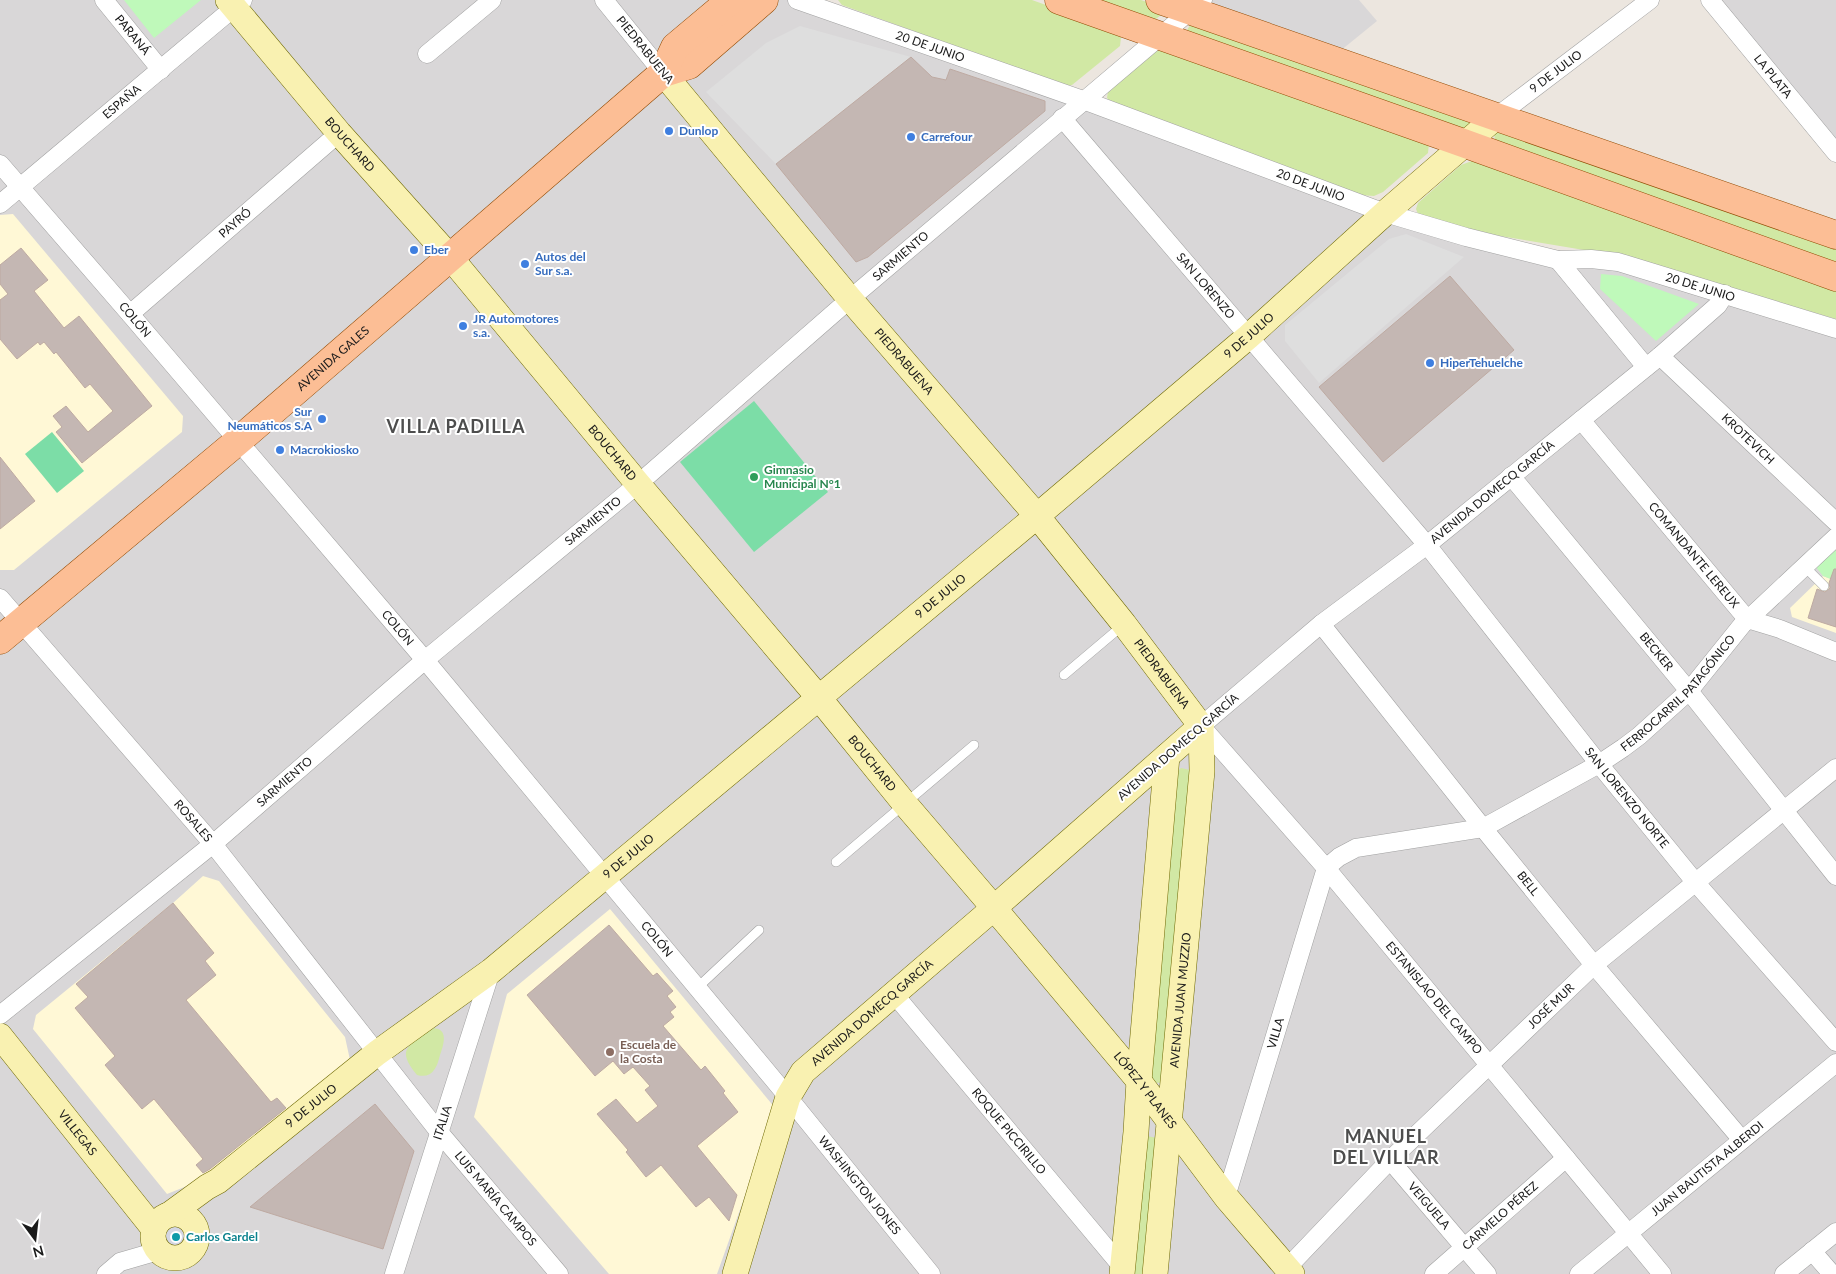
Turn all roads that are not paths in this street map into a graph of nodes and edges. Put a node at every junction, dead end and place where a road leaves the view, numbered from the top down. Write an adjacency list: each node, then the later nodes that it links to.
1 (104, 0): 15 (street, PARANÁ)
2 (492, 0): 14 (street)
3 (604, 0): 16 (street, PIEDRABUENA)
4 (731, 0): 16 (main road, AVENIDA GALES)
5 (764, 0): 16 (main road, AVENIDA GALES)
6 (797, 0): 17 (street, 20 DE JUNIO)
7 (1059, 0): 13 (main road)
8 (1160, 0): 12 (main road)
9 (1650, 0): 18 (street, 9 DE JULIO)
10 (1710, 0): 22 (street, LA PLATA)
11 (235, 2): 15 (street, ESPAÑA); 20 (main road, BOUCHARD)
12 (1196, 5): 13 (street, SARMIENTO); 18 (main road)
13 (1160, 36): 17 (street, SARMIENTO); 21 (main road)
14 (427, 54)
15 (161, 70): 24 (street, ESPAÑA)
16 (663, 73): 28 (main road, AVENIDA GALES); 32 (main road, PIEDRABUENA)
17 (1083, 100): 19 (street, SARMIENTO); 26 (street, 20 DE JUNIO)
18 (1496, 116): 21 (main road, 9 DE JULIO); 27 (main road)
19 (1062, 118): 32 (street, SARMIENTO); 35 (street, SAN LORENZO)
20 (339, 133): 28 (main road, BOUCHARD); 33 (street, PAYRÓ)
21 (1466, 144): 26 (main road, 9 DE JULIO); 30 (main road)
22 (1836, 152)
23 (0, 164): 24 (street, COLÓN)
24 (20, 188): 25 (street, ESPAÑA); 33 (street, COLÓN)
25 (0, 204)
26 (1385, 213): 29 (street, 20 DE JUNIO); 35 (main road, 9 DE JULIO)
27 (1836, 235)
28 (450, 257): 38 (main road, AVENIDA GALES); 40 (main road, BOUCHARD)
29 (1558, 260): 31 (street, 20 DE JUNIO); 36 (street, KROTEVICH)
30 (1836, 278)
31 (1724, 294): 34 (street, 20 DE JUNIO); 36 (street, AVENIDA DOMECQ GARCÍA)
32 (850, 299): 40 (street, SARMIENTO); 41 (main road, PIEDRABUENA)
33 (130, 314): 38 (street, COLÓN)
34 (1836, 329)
35 (1248, 337): 41 (main road, 9 DE JULIO); 44 (street, SAN LORENZO)
36 (1653, 362): 37 (street, AVENIDA DOMECQ GARCÍA); 42 (street, KROTEVICH)
37 (1580, 420): 39 (street, AVENIDA DOMECQ GARCÍA); 48 (street, COMANDANTE LEREUX)
38 (238, 441): 49 (main road, AVENIDA GALES); 54 (street, COLÓN)
39 (1511, 476): 44 (street, AVENIDA DOMECQ GARCÍA); 56 (street, BECKER)
40 (638, 484): 54 (street, SARMIENTO); 57 (main road, BOUCHARD)
41 (1037, 516): 50 (main road, PIEDRABUENA); 57 (main road, 9 DE JULIO)
42 (1836, 522)
43 (1836, 536): 45 (street, FERROCARRIL PATAGÓNICO)
44 (1427, 545): 51 (street, AVENIDA DOMECQ GARCÍA); 61 (street, SAN LORENZO NORTE)
45 (1805, 567): 46 (lane); 48 (street, FERROCARRIL PATAGÓNICO)
46 (1824, 586)
47 (0, 598): 49 (street, ROSALES)
48 (1748, 619): 53 (street, COMANDANTE LEREUX); 56 (street, FERROCARRIL PATAGÓNICO)
49 (21, 622): 52 (main road, AVENIDA GALES); 66 (street, ROSALES)
50 (1124, 624): 55 (lane); 58 (main road, PIEDRABUENA)
51 (1321, 624): 58 (street, AVENIDA DOMECQ GARCÍA); 65 (street, BELL)
52 (0, 640)
53 (1836, 652)
54 (425, 660): 66 (street, SARMIENTO); 70 (street, COLÓN)
55 (1064, 675)
56 (1689, 691): 61 (street, FERROCARRIL PATAGÓNICO); 64 (street, BECKER)
57 (819, 698): 63 (main road, BOUCHARD); 70 (main road, 9 DE JULIO)
58 (1201, 726): 60 (main road, AVENIDA DOMECQ GARCÍA); 68 (street, ESTANISLAO DEL CAMPO); 86 (main road, AVENIDA JUAN MUZZIO)
59 (974, 745): 63 (lane)
60 (1167, 756): 72 (main road, AVENIDA DOMECQ GARCÍA); 84 (main road)
61 (1598, 764): 65 (street, FERROCARRIL PATAGÓNICO); 71 (street, SAN LORENZO NORTE)
62 (1836, 768): 64 (street, JOSÉ MUR)
63 (905, 804): 67 (lane); 72 (main road, BOUCHARD)
64 (1784, 811): 69 (street, BECKER); 71 (street, JOSÉ MUR)
65 (1482, 828): 68 (street, FERROCARRIL PATAGÓNICO); 74 (street, BELL)
66 (213, 844): 78 (street, SARMIENTO); 81 (street, ROSALES)
67 (836, 862)
68 (1326, 868): 83 (street, ESTANISLAO DEL CAMPO); 94 (street, VILLA)
69 (1836, 876)
70 (604, 877): 75 (main road, 9 DE JULIO); 76 (street, COLÓN)
71 (1696, 883): 74 (street, JOSÉ MUR); 80 (street, SAN LORENZO NORTE)
72 (994, 908): 77 (main road, AVENIDA DOMECQ GARCÍA); 84 (main road, LÓPEZ Y PLANES)
73 (759, 930): 76 (lane)
74 (1594, 965): 83 (street, JOSÉ MUR); 88 (street, BELL)
75 (491, 971): 81 (main road, 9 DE JULIO); 87 (street, ITALIA)
76 (697, 988): 85 (street, COLÓN)
77 (894, 994): 85 (main road, AVENIDA DOMECQ GARCÍA); 101 (street, ROQUE PICCIRILLO)
78 (0, 1015)
79 (0, 1036): 99 (main road, VILLEGAS)
80 (1836, 1042)
81 (377, 1052): 87 (street, LUIS MARÍA CAMPOS); 92 (main road, 9 DE JULIO)
82 (1836, 1063): 88 (street, JUAN BAUTISTA ALBERDI)
83 (1490, 1065): 89 (street, ESTANISLAO DEL CAMPO); 90 (street, JOSÉ MUR)
84 (1139, 1081): 86 (main road, LÓPEZ Y PLANES); 101 (main road)
85 (788, 1097): 103 (main road, AVENIDA DOMECQ GARCÍA); 107 (street, WASHINGTON JONES)
86 (1170, 1122): 91 (main road, LÓPEZ Y PLANES); 93 (main road, AVENIDA JUAN MUZZIO)
87 (439, 1132): 105 (street, ITALIA); 106 (street, LUIS MARÍA CAMPOS)
88 (1742, 1140): 96 (street, JUAN BAUTISTA ALBERDI)
89 (1566, 1158): 96 (street, ESTANISLAO DEL CAMPO); 98 (street, CARMELO PÉREZ)
90 (1390, 1160): 98 (street, VEIGUELA); 102 (street, JOSÉ MUR)
91 (1209, 1175): 93 (main road); 94 (main road, LÓPEZ Y PLANES)
92 (218, 1181): 97 (main road); 99 (main road, 9 DE JULIO)
93 (1163, 1192): 108 (main road, AVENIDA JUAN MUZZIO)
94 (1226, 1197): 102 (main road, LÓPEZ Y PLANES)
95 (1836, 1232): 100 (street)
96 (1629, 1233): 111 (street, JUAN BAUTISTA ALBERDI); 112 (street, ESTANISLAO DEL CAMPO)
97 (197, 1242): 99 (main road); 99 (main road)
98 (1464, 1247): 109 (street, CARMELO PÉREZ); 110 (street, VEIGUELA)
99 (169, 1250): 104 (street, 9 DE JULIO)
100 (1812, 1251): 113 (street); 114 (street)
101 (1122, 1271)
102 (1290, 1271)
103 (737, 1273)
104 (106, 1274)
105 (395, 1274)
106 (559, 1274)
107 (931, 1274)
108 (1155, 1274)
109 (1434, 1274)
110 (1487, 1274)
111 (1579, 1274)
112 (1662, 1274)
113 (1784, 1274)
114 (1832, 1274)

